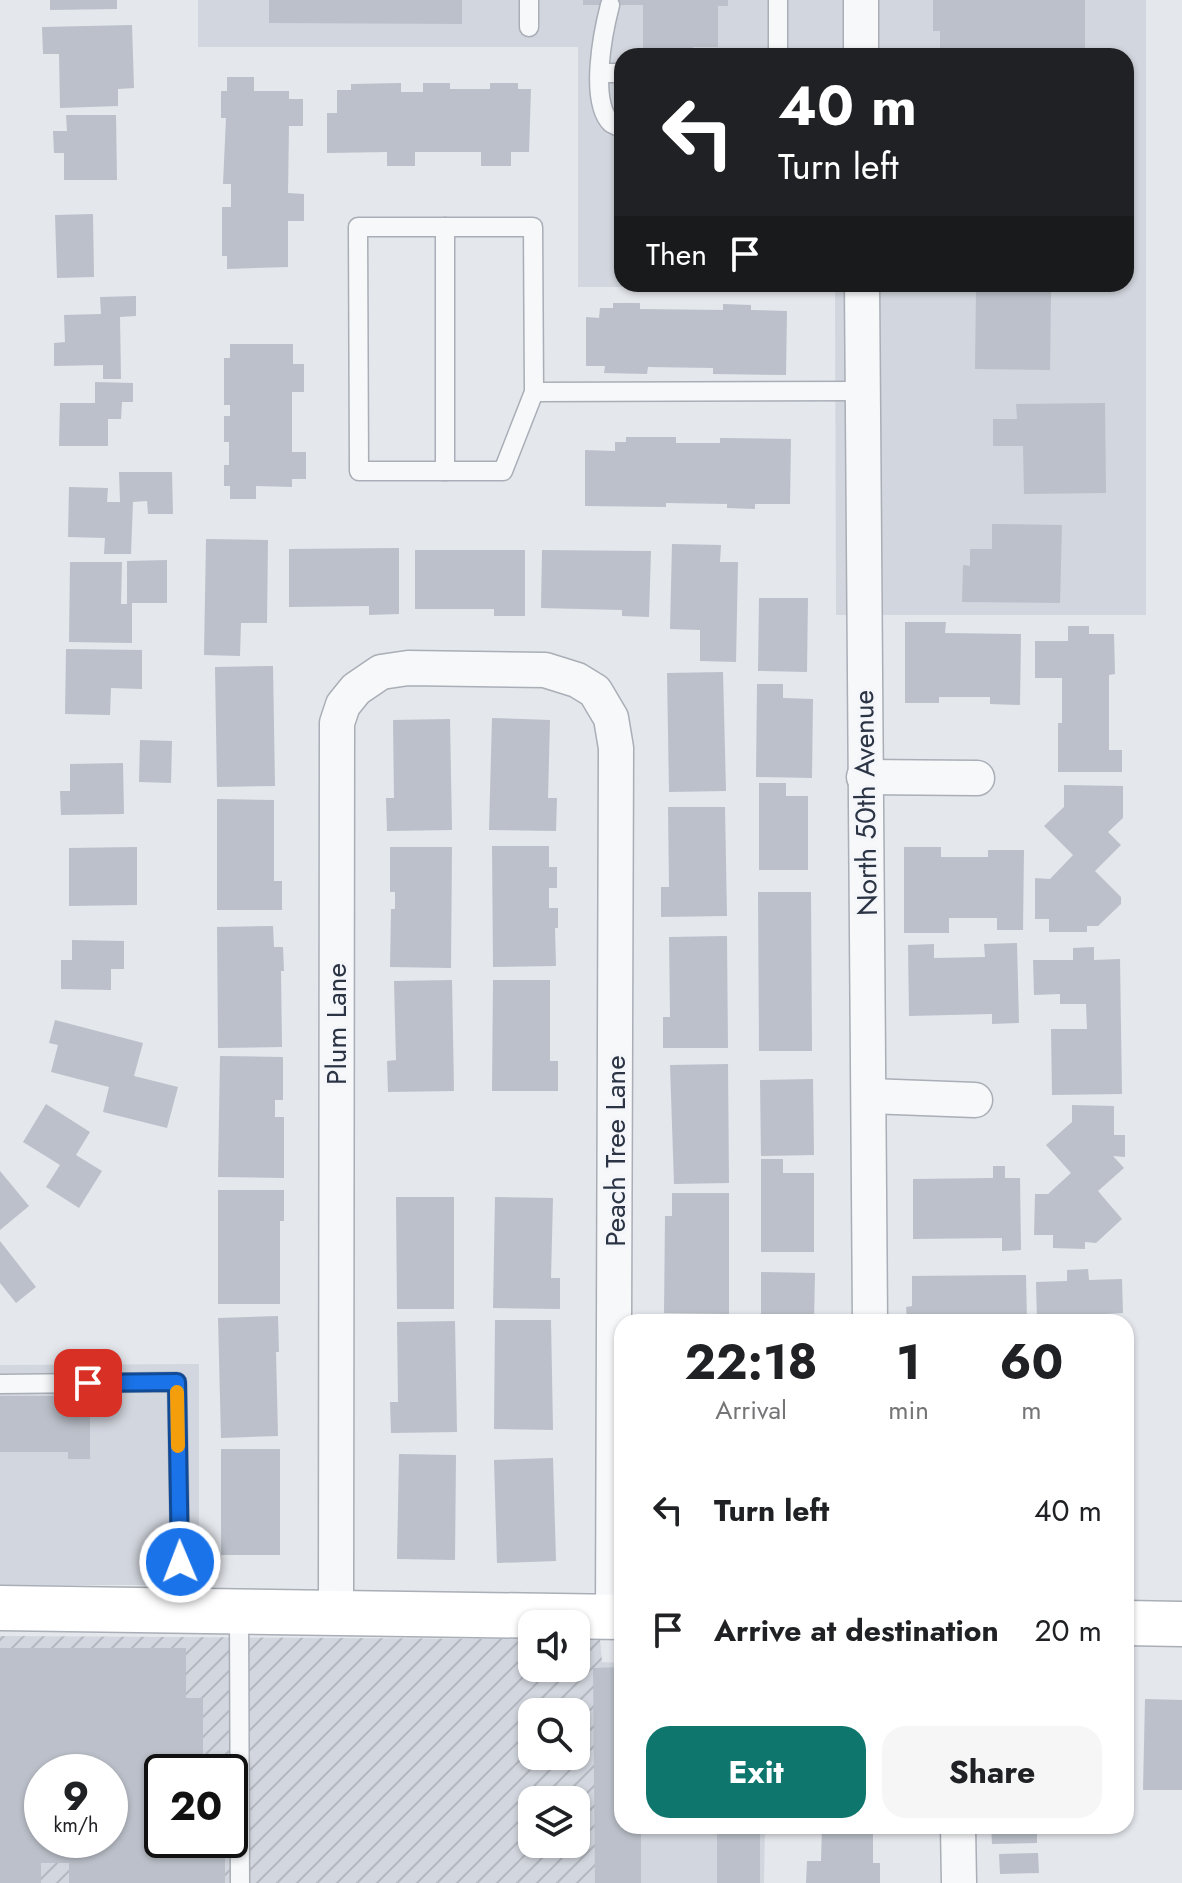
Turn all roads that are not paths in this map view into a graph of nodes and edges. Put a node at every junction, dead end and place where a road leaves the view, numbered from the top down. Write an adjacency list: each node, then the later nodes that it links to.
1 (529, 0): 5 (lane)
2 (778, 0): 6 (lane)
3 (861, 0): 7 (street)
4 (610, 5): 8 (lane)
5 (529, 27)
6 (778, 48)
7 (861, 48)
8 (600, 73): 9 (lane); 10 (lane)
9 (614, 73)
10 (614, 124)
11 (445, 227): 14 (lane); 15 (lane); 15 (lane)
12 (862, 292): 13 (street, North 50th Avenue)
13 (863, 391): 14 (lane); 17 (street, North 50th Avenue)
14 (534, 392): 15 (lane)
15 (445, 471)
16 (595, 691): 21 (street, Peach Tree Lane); 27 (street, Plum Lane)
17 (864, 777): 18 (street); 19 (street, North 50th Avenue)
18 (977, 778)
19 (869, 1096): 20 (street); 22 (street, North 50th Avenue)
20 (975, 1100)
21 (617, 1314)
22 (870, 1314)
23 (0, 1384): 25 (lane)
24 (0, 1608): 25 (street)
25 (181, 1611): 26 (street)
26 (239, 1612): 27 (street); 32 (lane)
27 (336, 1613): 28 (street)
28 (614, 1617)
29 (1134, 1623): 30 (street)
30 (1182, 1624)
31 (958, 1834): 33 (street)
32 (240, 1883)
33 (959, 1883)

